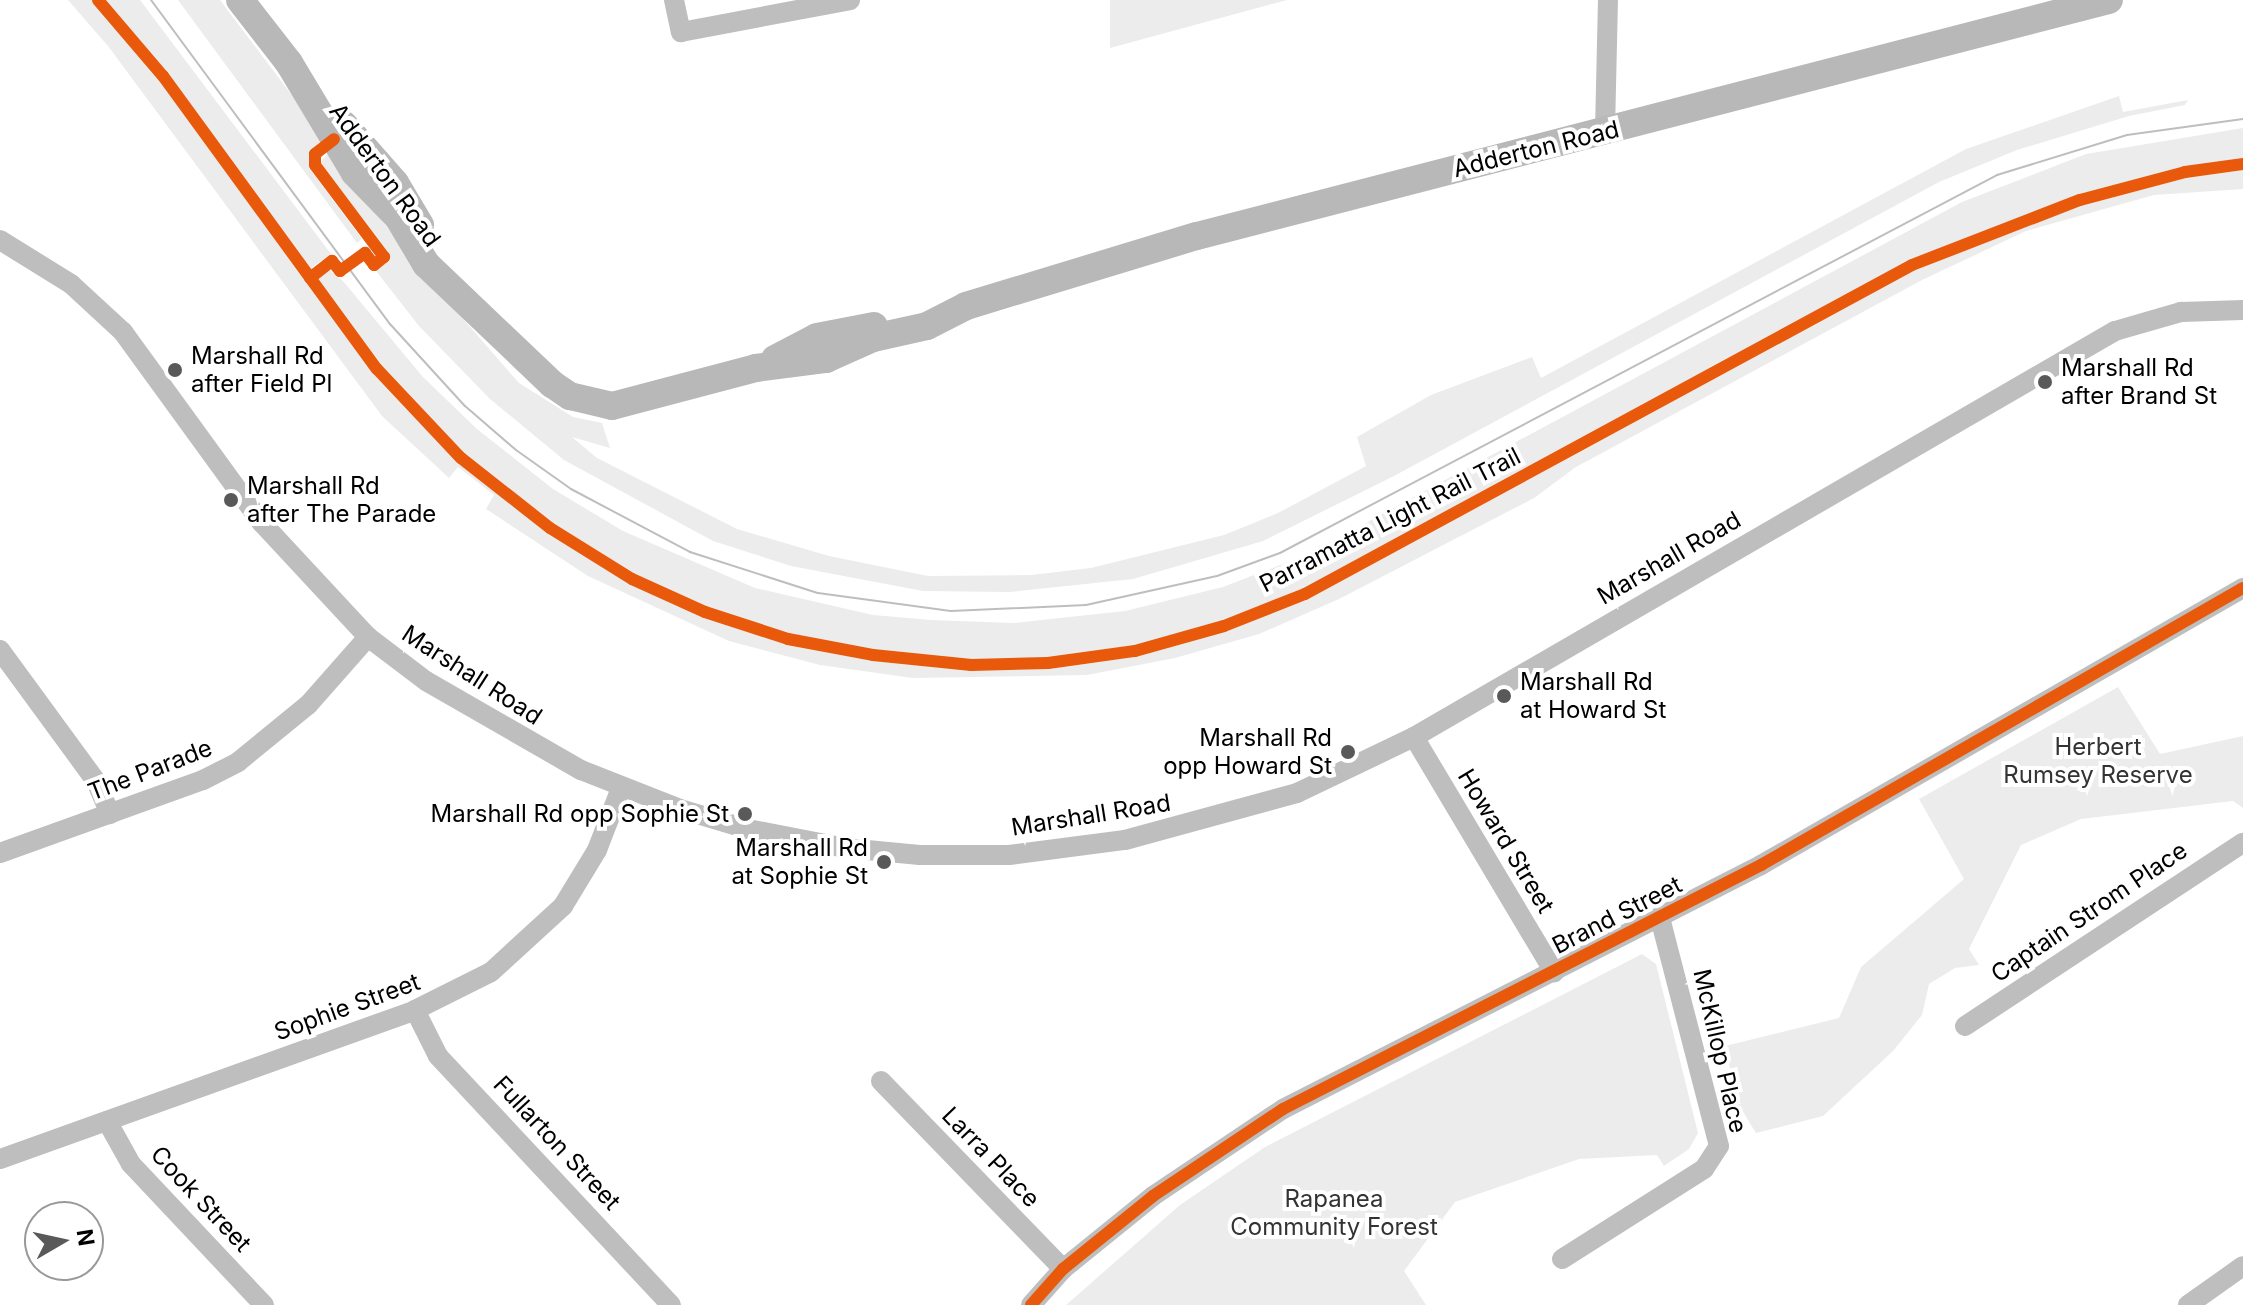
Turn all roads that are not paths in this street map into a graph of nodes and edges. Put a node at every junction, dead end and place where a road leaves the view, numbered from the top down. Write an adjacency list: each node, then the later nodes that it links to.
1 (240, 0): 6 (main road, Adderton Road)
2 (674, 0): 3 (street)
3 (850, 0)
4 (1608, 0): 6 (street)
5 (2109, 0): 6 (main road, Adderton Road)
6 (1605, 131)
7 (0, 240): 10 (street, Marshall Road)
8 (2243, 310): 12 (street, Marshall Road)
9 (2243, 588): 17 (street, Brand Street)
10 (368, 637): 13 (street, Marshall Road); 14 (street, The Parade)
11 (0, 650): 14 (street)
12 (1414, 737): 13 (street, Marshall Road); 18 (street, Howard Street)
13 (621, 788): 19 (street, Sophie Street)
14 (110, 814): 16 (street, The Parade)
15 (2243, 843): 20 (street, Captain Strom Place)
16 (0, 853)
17 (1660, 918): 18 (street, Brand Street); 24 (street, McKillop Place)
18 (1554, 972): 26 (street, Brand Street)
19 (415, 1010): 22 (street, Sophie Street); 28 (street, Fullarton Street)
20 (1965, 1026)
21 (881, 1081): 26 (street, Larra Place)
22 (107, 1121): 23 (street, Sophie Street); 27 (street, Cook Street)
23 (0, 1159)
24 (1562, 1259)
25 (2243, 1266): 30 (street)
26 (1063, 1269): 29 (street, Brand Street)
27 (264, 1305)
28 (671, 1305)
29 (1031, 1305)
30 (2188, 1305)

